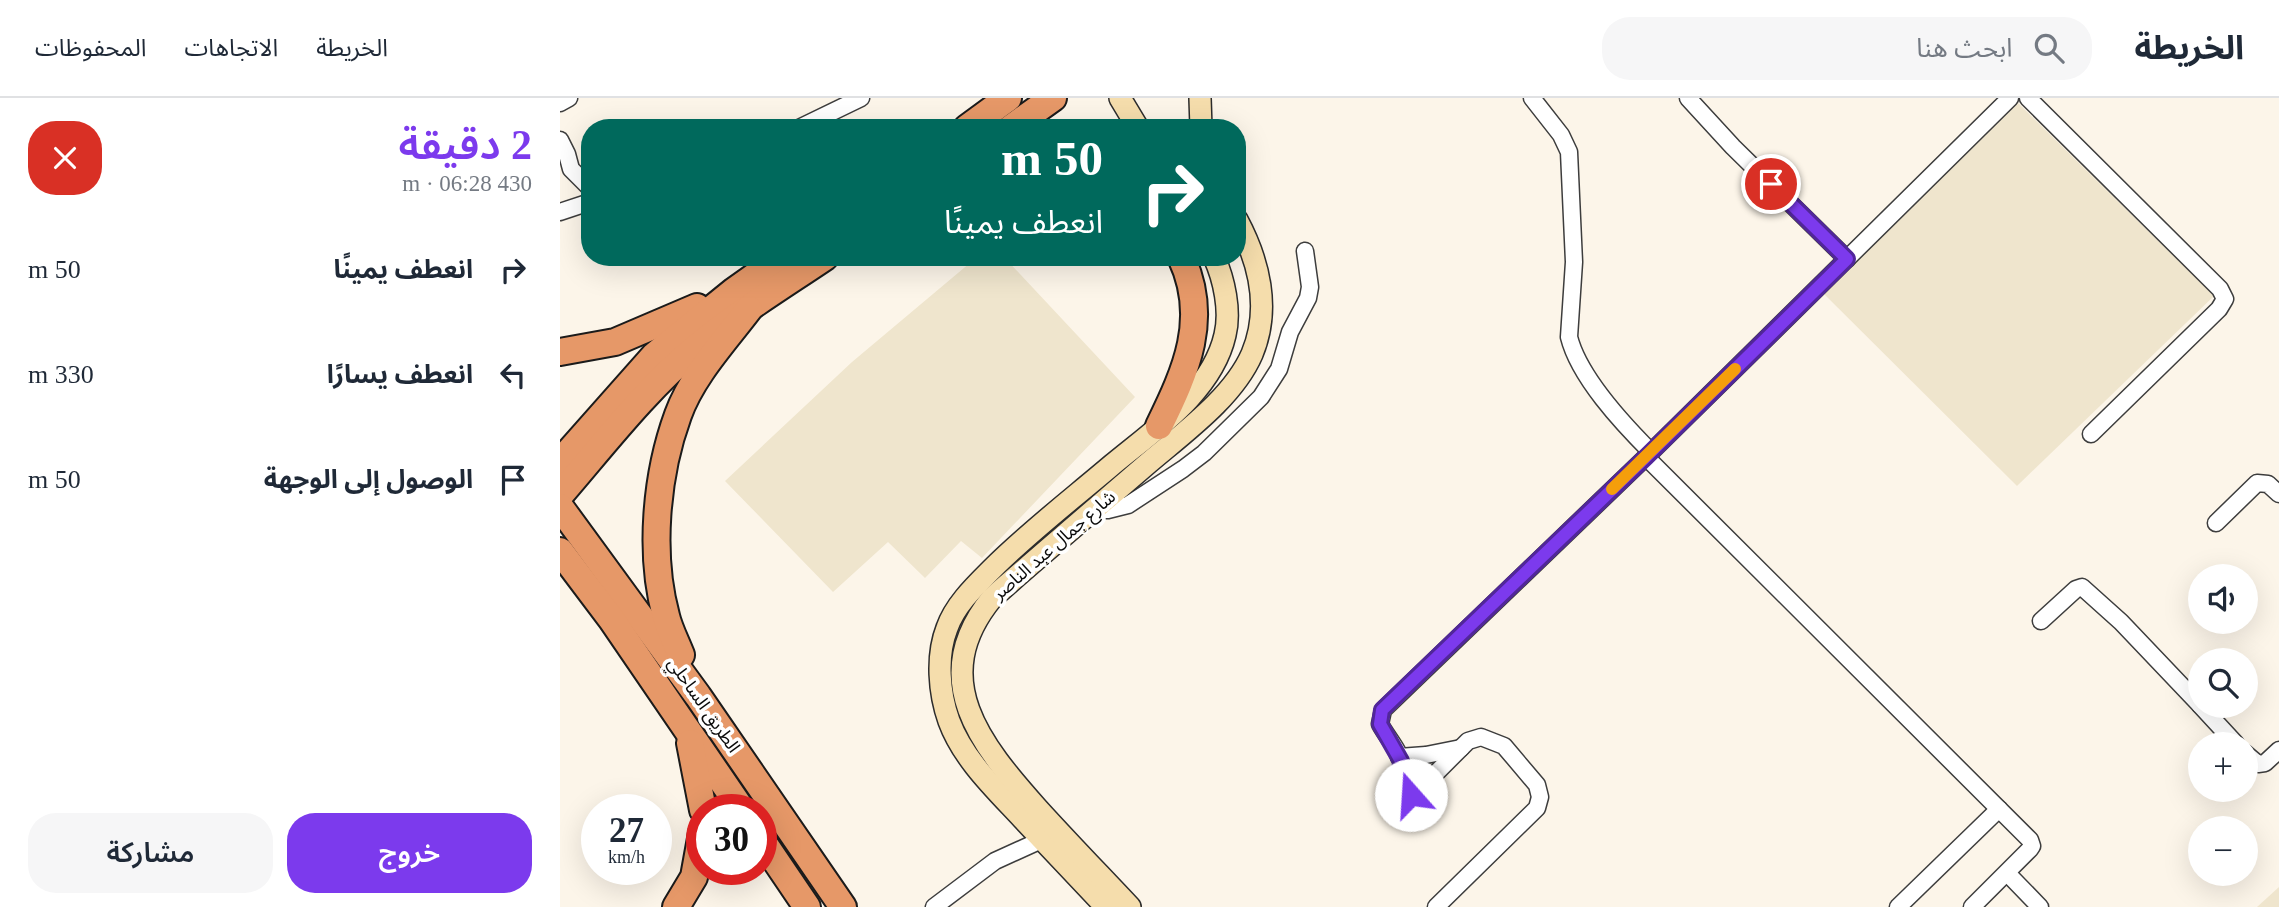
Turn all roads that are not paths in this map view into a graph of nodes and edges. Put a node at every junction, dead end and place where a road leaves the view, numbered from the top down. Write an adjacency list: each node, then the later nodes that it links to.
1 (569, 98): 11 (street)
2 (860, 98): 12 (street)
3 (1008, 98): 13 (highway)
4 (1053, 98): 14 (highway)
5 (1120, 98): 15 (main road)
6 (1200, 98): 16 (main road)
7 (1531, 98): 32 (street)
8 (1688, 98): 23 (street)
9 (2010, 98): 23 (street)
10 (2028, 98): 31 (street)
11 (560, 103)
12 (817, 119)
13 (979, 119)
14 (1024, 119)
15 (1133, 119)
16 (1201, 119)
17 (560, 140): 18 (street)
18 (581, 179)
19 (581, 205): 20 (street)
20 (560, 212)
21 (1246, 241): 36 (main road, شارع جمال عبد الناصر)
22 (1305, 251): 36 (street)
23 (1847, 259): 32 (street)
24 (773, 266): 28 (highway)
25 (807, 266): 28 (highway)
26 (1183, 266): 30 (highway)
27 (1217, 266): 30 (main road, شارع جمال عبد الناصر)
28 (741, 300): 29 (highway); 33 (highway); 41 (highway)
29 (560, 352)
30 (1159, 426): 52 (main road, شارع جمال عبد الناصر)
31 (2091, 435)
32 (1648, 454): 47 (street); 51 (street)
33 (564, 480)
34 (2279, 494): 37 (street)
35 (560, 507): 41 (highway, الطريق الساحلي)
36 (1094, 510): 52 (main road, شارع جمال عبد الناصر)
37 (2216, 523)
38 (560, 551): 43 (highway, الطريق الساحلي)
39 (2041, 621): 40 (street)
40 (2188, 692)
41 (698, 696): 58 (highway, الطريق الساحلي)
42 (2212, 718): 44 (street)
43 (686, 728): 49 (highway); 50 (highway, الطريق الساحلي)
44 (2225, 732)
45 (1461, 748): 47 (street); 47 (street); 62 (street)
46 (2279, 750): 48 (street)
47 (1399, 757)
48 (2258, 764)
49 (700, 794)
50 (731, 794)
51 (1999, 809): 54 (street); 63 (street)
52 (1051, 836): 59 (street); 60 (main road, شارع جمال عبد الناصر); 61 (main road, شارع جمال عبد الناصر)
53 (777, 865): 56 (highway)
54 (2007, 873): 64 (street); 65 (street)
55 (689, 885): 57 (highway)
56 (801, 903)
57 (676, 907)
58 (843, 907)
59 (934, 907)
60 (1106, 907)
61 (1130, 907)
62 (1436, 907)
63 (1898, 907)
64 (1972, 907)
65 (2040, 907)

